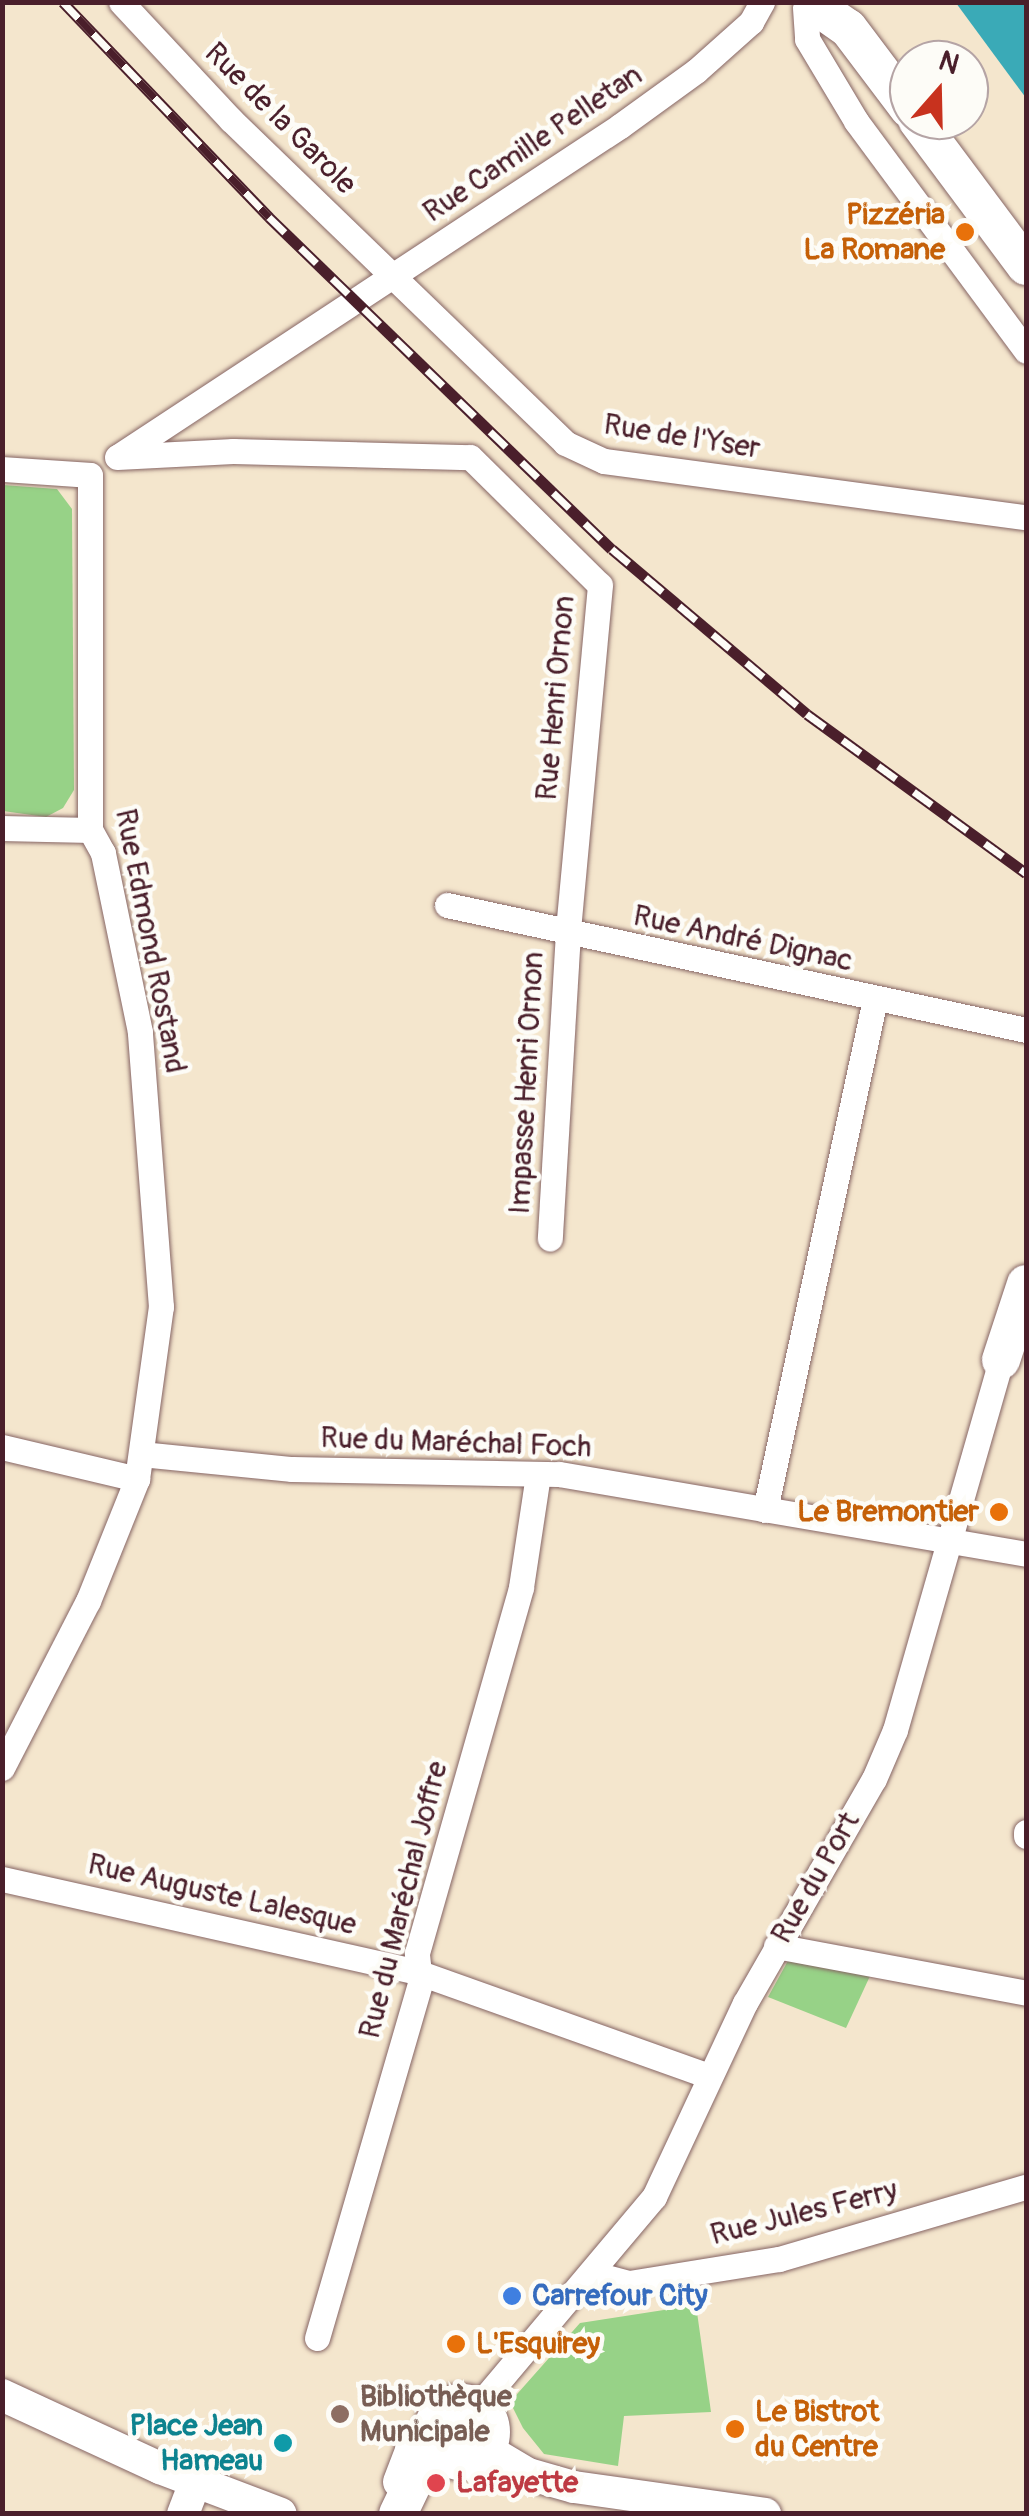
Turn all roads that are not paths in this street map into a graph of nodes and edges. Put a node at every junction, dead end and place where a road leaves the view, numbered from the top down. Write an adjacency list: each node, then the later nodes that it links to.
1 (121, 2): 6 (street, Rue de la Garole)
2 (803, 9): 3 (main road); 6 (street, Rue Camille Pelletan); 7 (street)
3 (889, 91)
4 (932, 140): 5 (main road)
5 (1026, 266)
6 (396, 278): 8 (street, Rue Camille Pelletan); 11 (street, Rue de l'Yser)
7 (1026, 351)
8 (117, 458): 10 (street); 15 (street, Rue Henri Ornon)
9 (2, 469): 10 (street)
10 (90, 475): 13 (street, Rue Edmond Rostand)
11 (1026, 517)
12 (2, 828): 13 (street)
13 (90, 830): 22 (street, Rue Edmond Rostand)
14 (447, 905): 15 (street, Rue André Dignac)
15 (568, 932): 16 (street, Rue André Dignac); 18 (street, Impasse Henri Ornon)
16 (875, 999): 17 (street, Rue André Dignac); 24 (street)
17 (1026, 1030)
18 (550, 1238)
19 (1026, 1284): 20 (main road, Rue du Port)
20 (1001, 1360): 25 (street, Rue du Port)
21 (2, 1447): 22 (street, Rue du Maréchal Foch)
22 (139, 1466): 23 (street, Rue du Maréchal Foch); 27 (street, Rue Edmond Rostand)
23 (538, 1475): 24 (street, Rue du Maréchal Foch); 30 (street, Rue du Maréchal Joffre)
24 (765, 1510): 25 (street, Rue du Maréchal Foch)
25 (944, 1542): 26 (street, Rue du Maréchal Foch); 29 (street, Rue du Port)
26 (1026, 1554)
27 (5, 1759)
28 (2, 1879): 30 (street, Rue Auguste Lalesque)
29 (776, 1946): 31 (street); 32 (street, Rue du Port)
30 (417, 1972): 32 (street, Rue Auguste Lalesque); 35 (street, Rue du Maréchal Joffre)
31 (1026, 1993)
32 (710, 2076): 34 (street, Rue du Port)
33 (1026, 2187): 34 (street, Rue Jules Ferry)
34 (595, 2274): 37 (street, Rue du Port)
35 (318, 2338)
36 (2, 2394): 40 (street)
37 (477, 2407): 38 (main road); 39 (main road)
38 (437, 2436): 39 (main road); 43 (street); 44 (main road)
39 (486, 2449): 45 (street)
40 (195, 2482): 41 (street); 42 (street)
41 (183, 2514)
42 (281, 2514)
43 (382, 2514)
44 (398, 2514)
45 (765, 2514)

